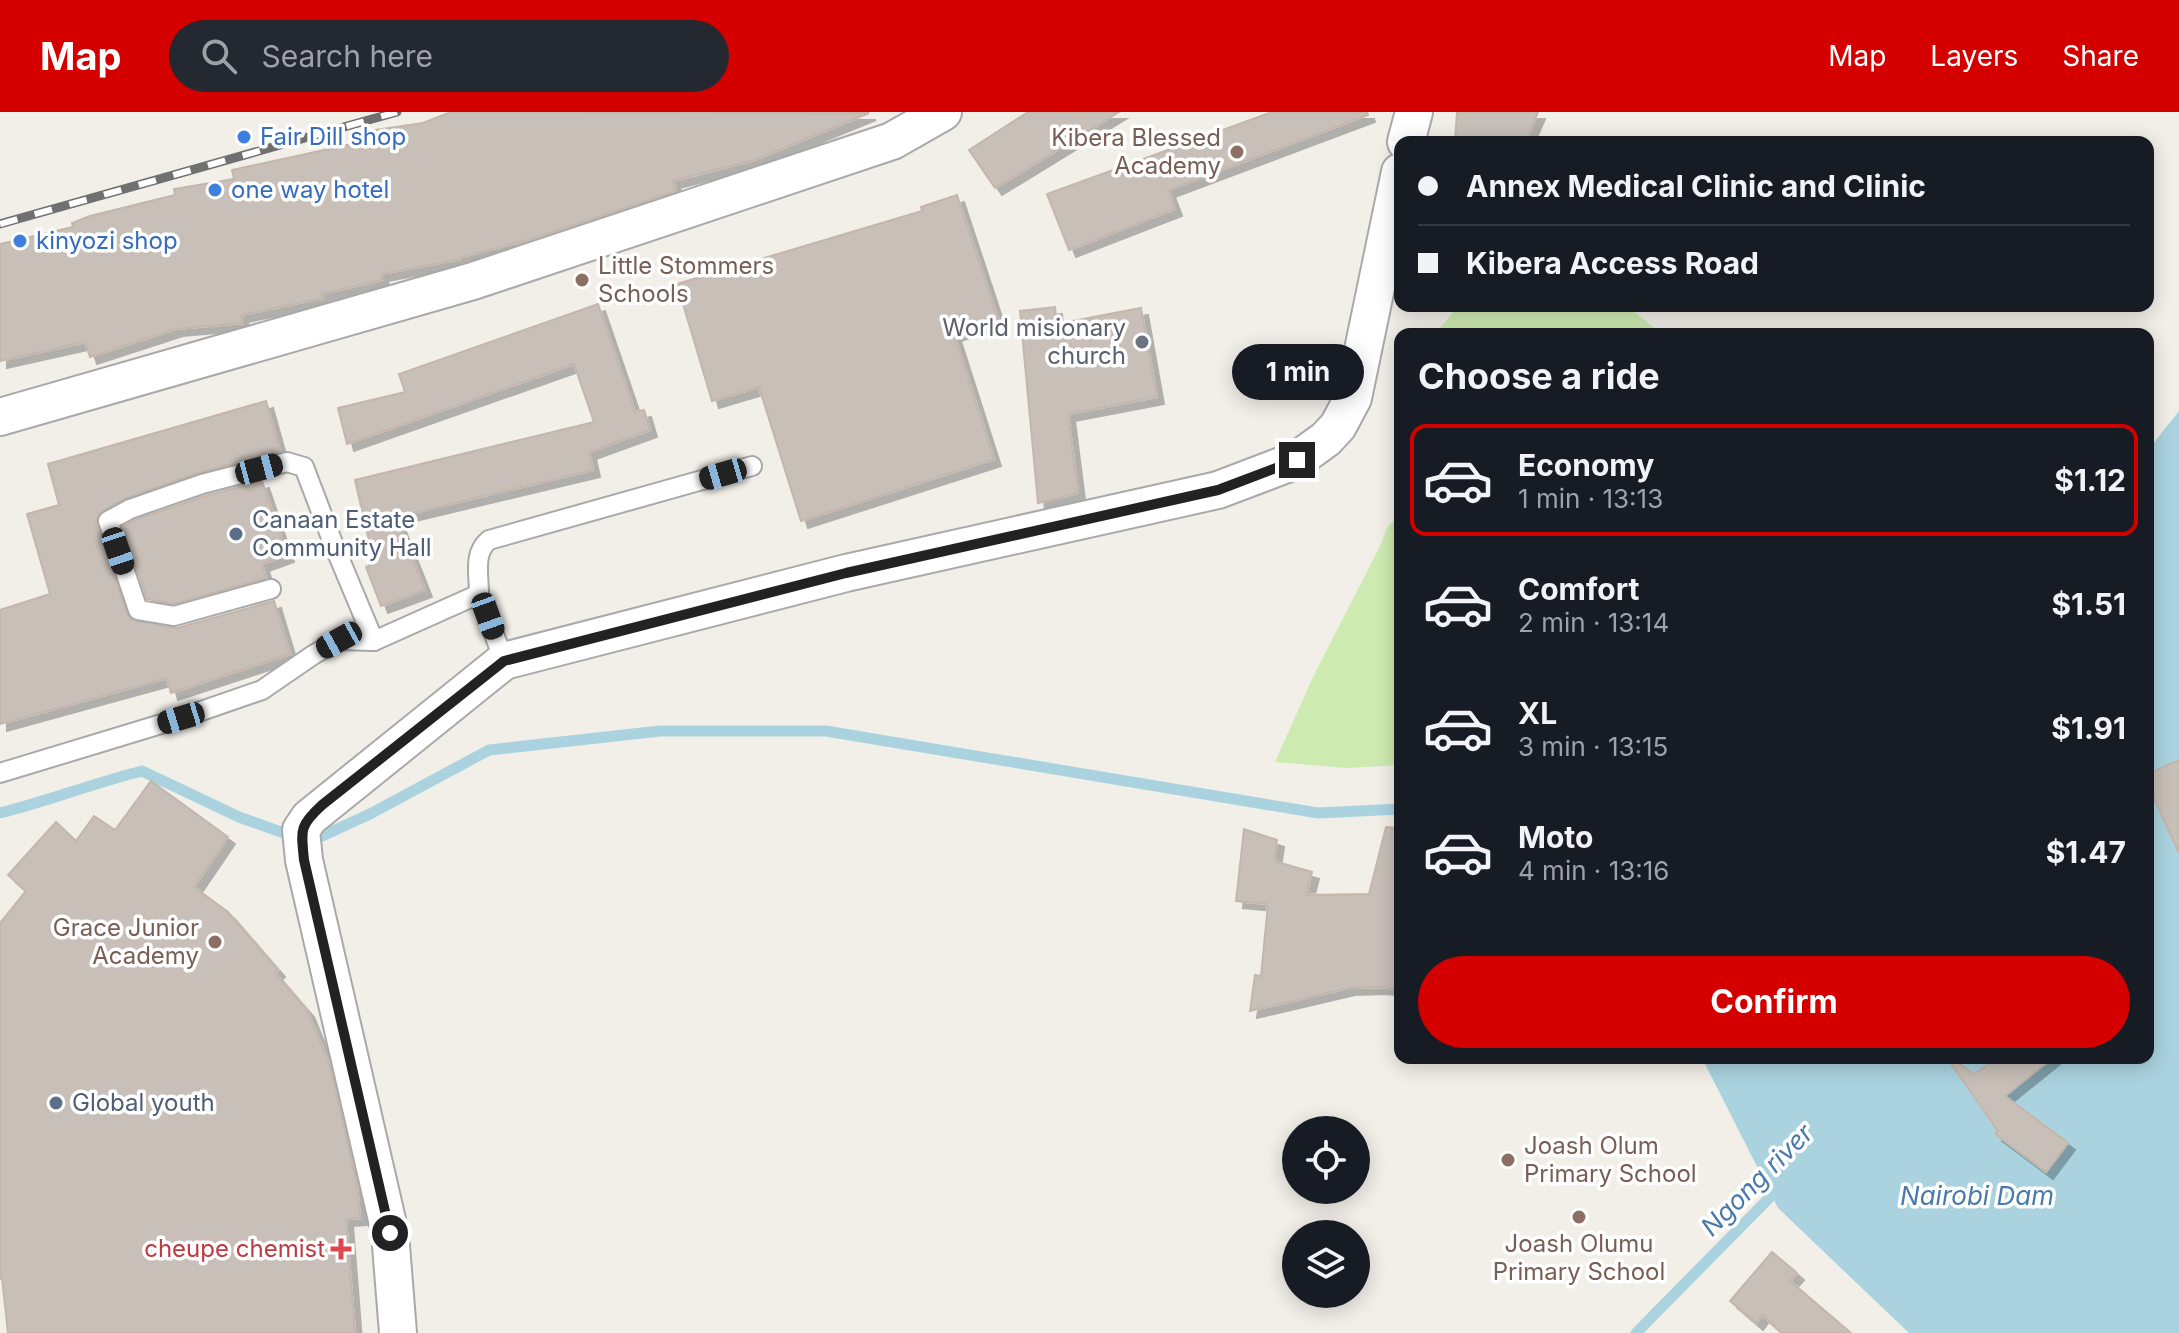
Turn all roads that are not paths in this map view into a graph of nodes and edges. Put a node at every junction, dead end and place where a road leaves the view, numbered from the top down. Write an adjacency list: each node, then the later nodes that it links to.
1 (943, 112): 5 (street)
2 (1414, 112): 3 (street)
3 (1408, 136)
4 (1394, 201): 10 (street)
5 (0, 417)
6 (752, 466): 8 (lane)
7 (271, 589): 9 (lane)
8 (479, 594): 9 (lane); 10 (lane)
9 (374, 641): 11 (lane)
10 (504, 661): 12 (street)
11 (0, 773)
12 (398, 1333)

